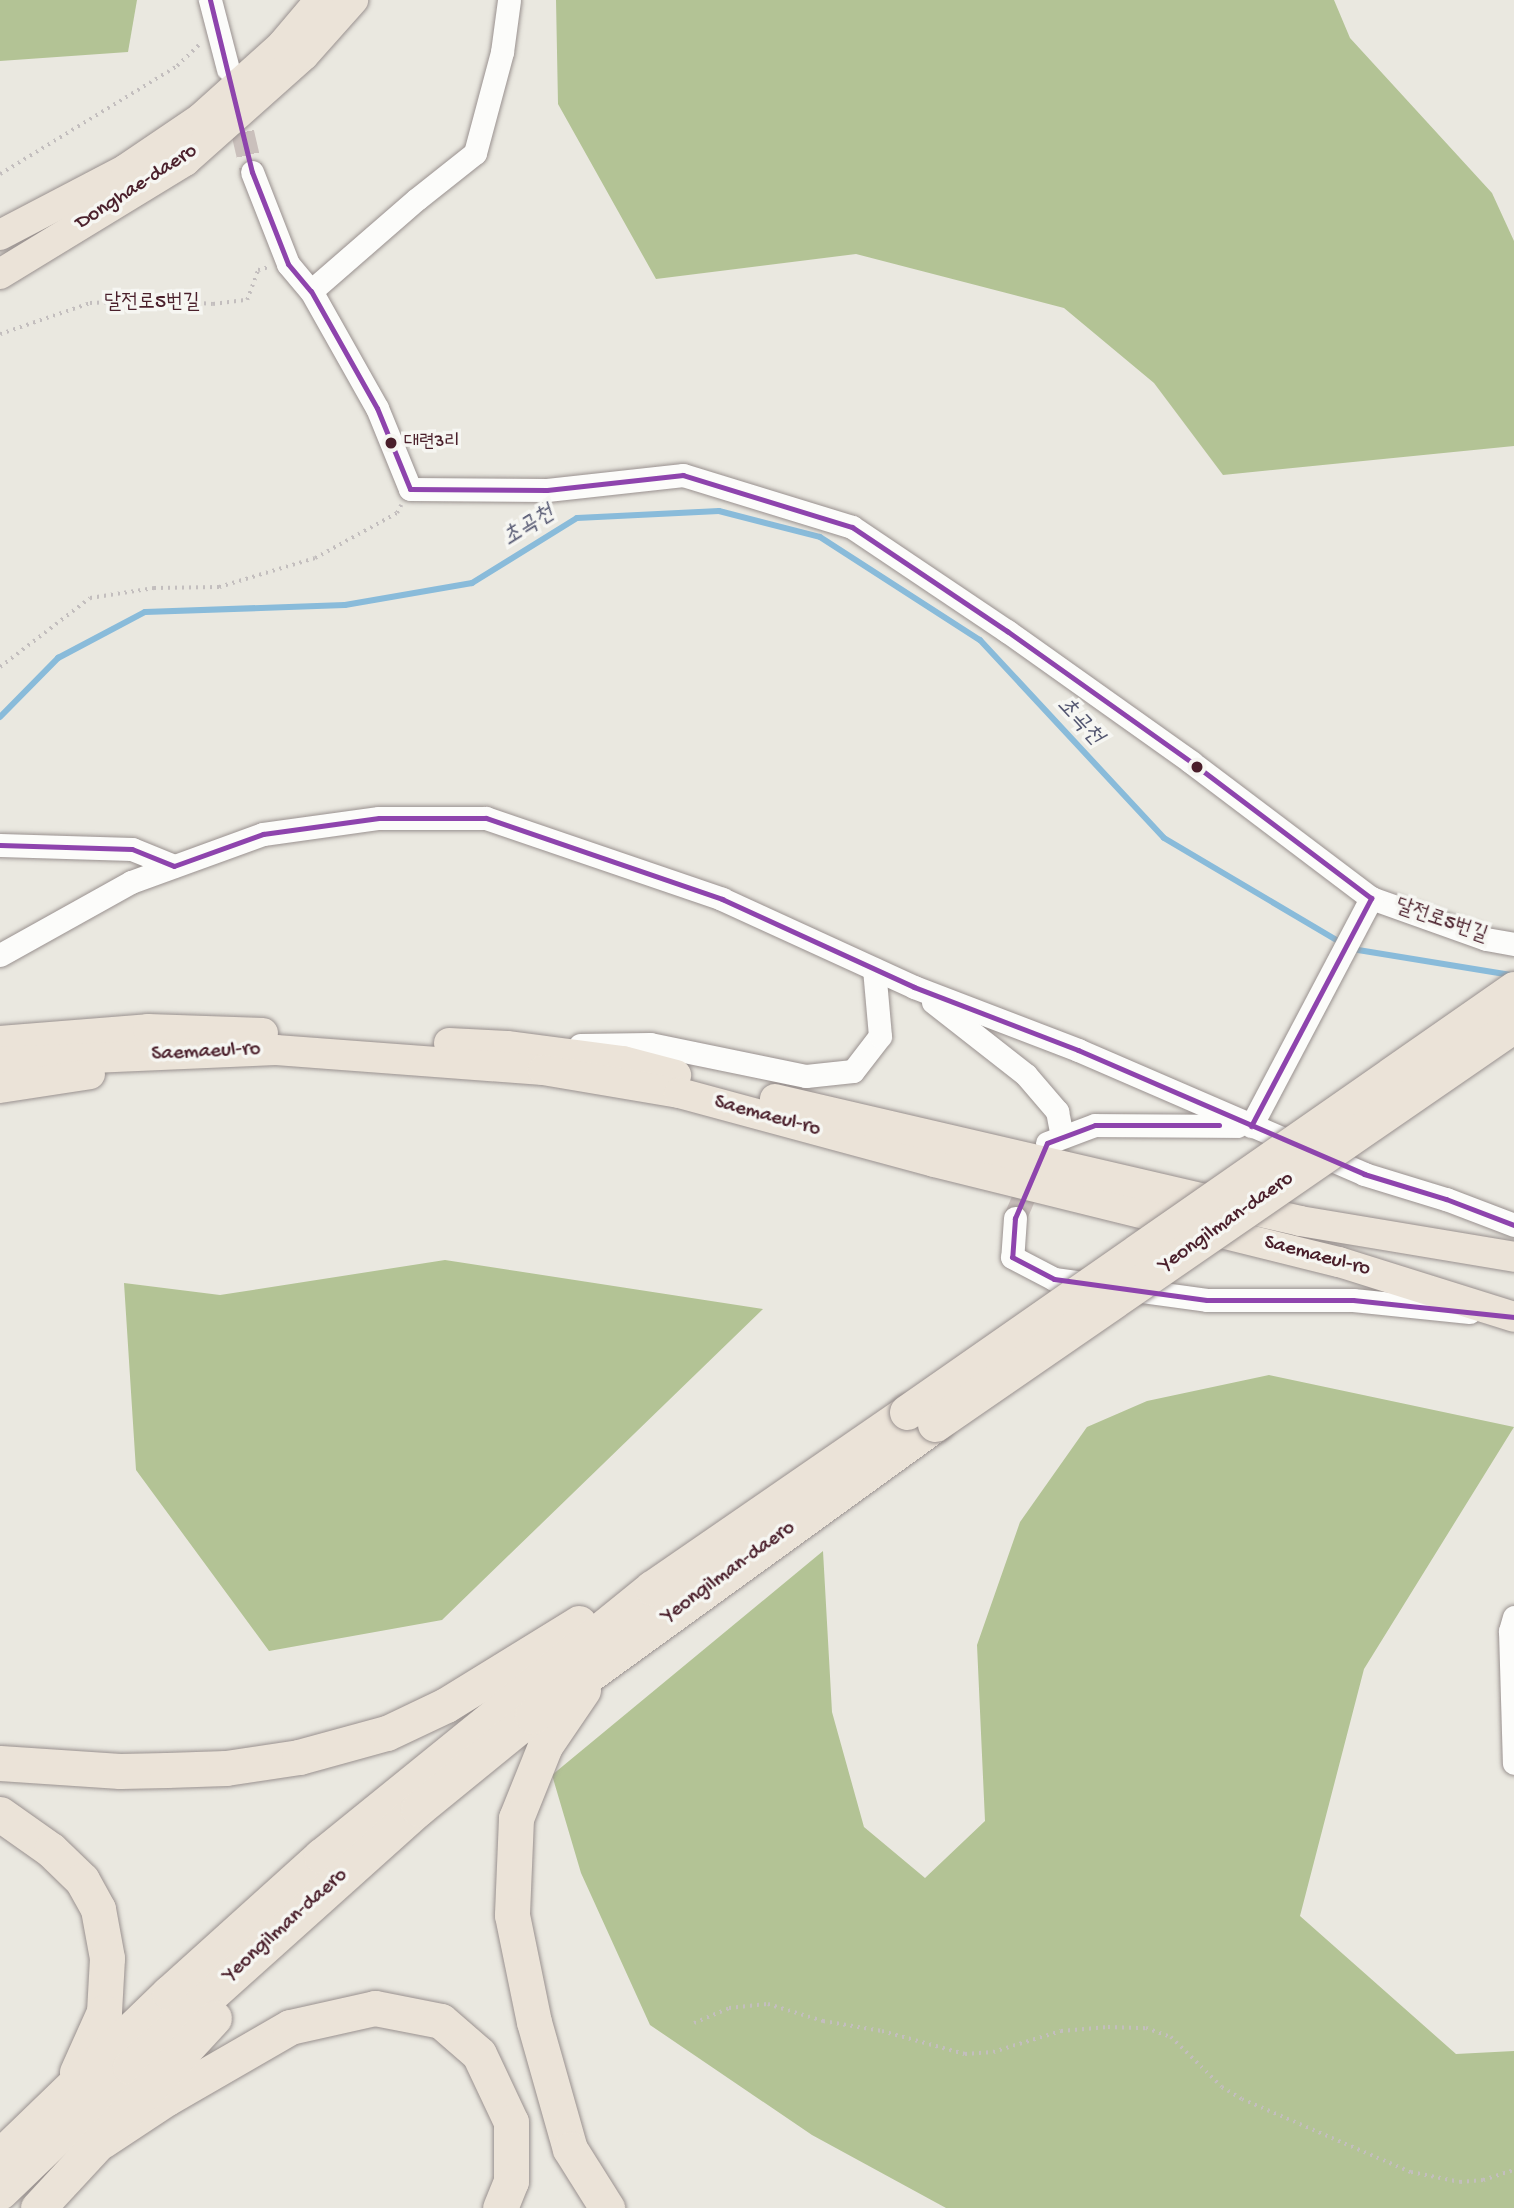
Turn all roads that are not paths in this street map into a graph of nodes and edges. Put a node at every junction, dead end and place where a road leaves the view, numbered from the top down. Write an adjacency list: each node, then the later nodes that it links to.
1 (210, 0): 5 (street)
2 (320, 0): 7 (main road)
3 (352, 0): 8 (main road, Donghae-daero)
4 (509, 0): 9 (street)
5 (228, 69)
6 (253, 172): 9 (street)
7 (0, 235)
8 (0, 274)
9 (311, 291): 12 (street, 달전로5번길)
10 (0, 845): 11 (street)
11 (174, 866): 14 (street); 15 (street)
12 (1371, 898): 13 (street, 달전로5번길); 24 (street)
13 (1514, 944)
14 (0, 955)
15 (874, 969): 16 (street); 20 (street)
16 (914, 987): 24 (street); 24 (street)
17 (1514, 989): 29 (highway, Yeongilman-daero, bridge)
18 (1514, 1025): 29 (highway, Yeongilman-daero, bridge)
19 (0, 1041): 20 (main road, Saemaeul-ro)
20 (507, 1046): 27 (main road, Saemaeul-ro)
21 (276, 1050): 22 (main road, Saemaeul-ro); 23 (main road); 28 (main road, Saemaeul-ro)
22 (0, 1062)
23 (0, 1088)
24 (1251, 1126): 26 (street)
25 (1015, 1218): 28 (street)
26 (1514, 1225)
27 (1514, 1257)
28 (1513, 1317)
29 (921, 1418): 30 (highway, Yeongilman-daero); 32 (highway, Yeongilman-daero)
30 (652, 1588): 33 (highway); 37 (highway, Yeongilman-daero)
31 (1514, 1617): 34 (street)
32 (598, 1668): 36 (highway, Yeongilman-daero); 43 (highway)
33 (0, 1763)
34 (1514, 1763)
35 (0, 1814): 37 (highway)
36 (277, 1934): 38 (highway); 40 (highway, Yeongilman-daero)
37 (69, 2090): 39 (highway, Yeongilman-daero)
38 (102, 2141): 41 (highway); 42 (highway)
39 (0, 2156)
40 (0, 2192)
41 (38, 2208)
42 (500, 2208)
43 (607, 2208)

